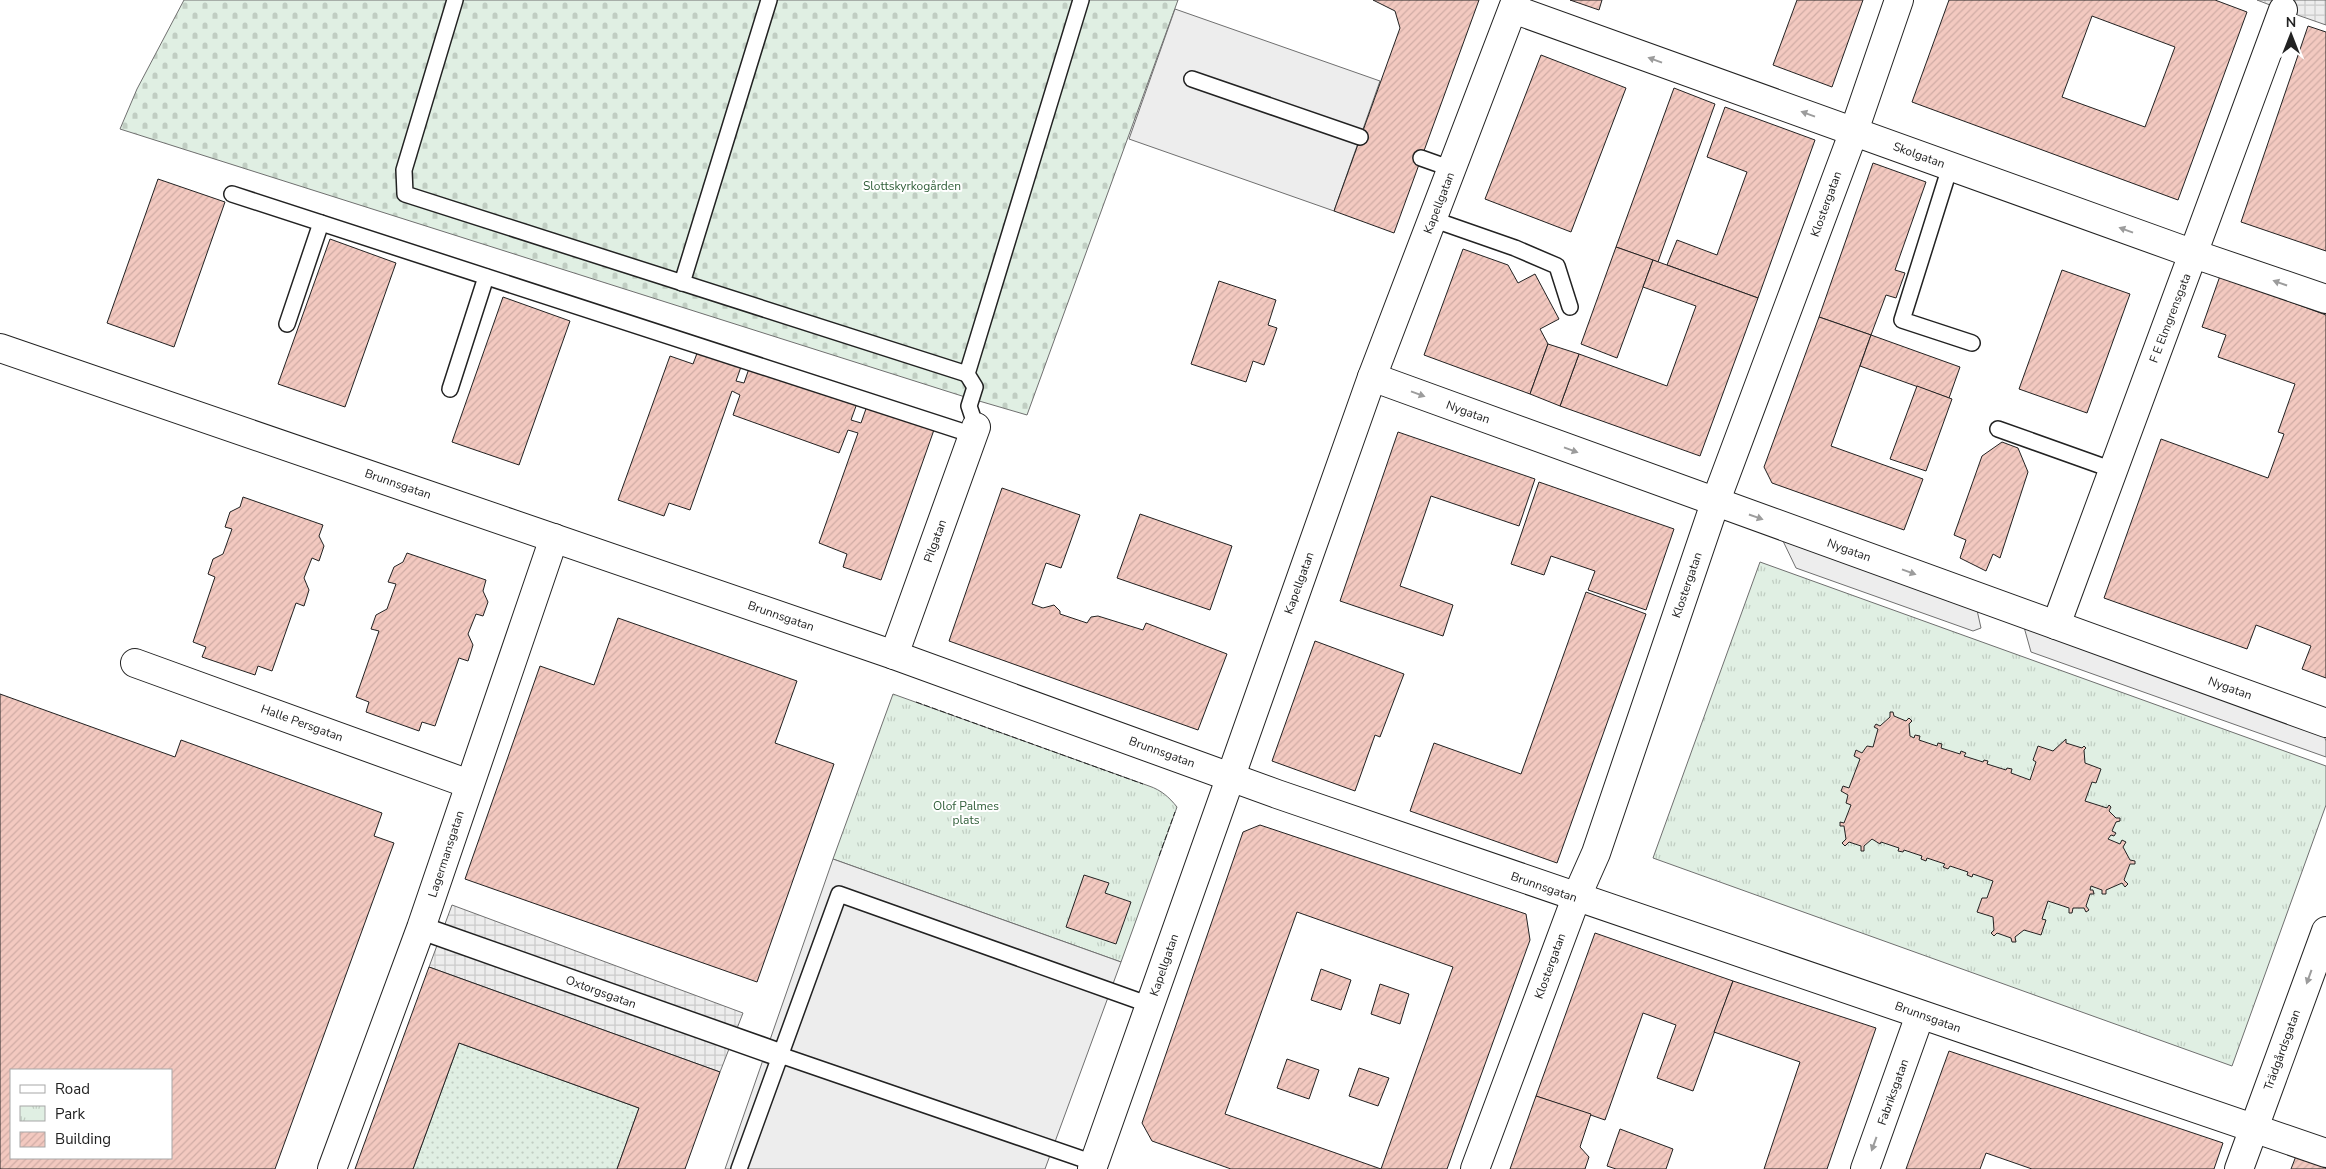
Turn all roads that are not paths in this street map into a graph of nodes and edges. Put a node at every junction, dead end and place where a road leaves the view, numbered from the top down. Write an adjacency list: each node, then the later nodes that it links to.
1 (455, 0): 18 (lane)
2 (769, 0): 18 (lane)
3 (1081, 0): 24 (lane)
4 (1899, 0): 8 (street, Klostergatan)
5 (1514, 5): 8 (street, Skolgatan, one-way to 5); 12 (street, Kapellgatan)
6 (2283, 10): 16 (street, F E Elmgrensgata)
7 (1192, 79): 9 (lane)
8 (1854, 131): 11 (street, Skolgatan); 30 (street, Klostergatan)
9 (1360, 137)
10 (1421, 158): 12 (lane)
11 (1950, 167): 16 (street, Skolgatan, one-way to 11); 22 (lane)
12 (1452, 169): 14 (street, Kapellgatan)
13 (232, 194): 15 (lane)
14 (1432, 219): 20 (lane); 25 (street, Kapellgatan)
15 (321, 223): 17 (lane); 21 (lane)
16 (2194, 254): 19 (street, Skolgatan, one-way to 16); 29 (street, F E Elmgrensgata)
17 (486, 277): 26 (lane); 28 (lane)
18 (682, 283): 24 (lane)
19 (2326, 299)
20 (1570, 307)
21 (287, 324)
22 (1972, 343)
23 (0, 348): 31 (street, Brunnsgatan)
24 (967, 374): 28 (lane)
25 (1372, 377): 30 (street, Nygatan, one-way to 30); 36 (street, Kapellgatan)
26 (450, 389)
27 (1998, 430): 29 (lane)
28 (975, 431): 33 (street, Pilgatan)
29 (2113, 470): 32 (street, F E Elmgrensgata)
30 (1716, 503): 32 (street, Nygatan, one-way to 32); 38 (street, Klostergatan)
31 (554, 538): 33 (street, Brunnsgatan); 37 (street, Lagermansgatan)
32 (2056, 625): 35 (street, Nygatan)
33 (894, 655): 36 (street, Brunnsgatan)
34 (135, 663): 37 (street, Halle Persgatan)
35 (2326, 723)
36 (1230, 776): 38 (street, Brunnsgatan); 41 (street, Kapellgatan)
37 (469, 784): 39 (street, Lagermansgatan)
38 (1576, 898): 42 (street, Brunnsgatan); 49 (street, Klostergatan)
39 (421, 928): 43 (street, Oxtorgsgatan); 47 (street, Lagermansgatan)
40 (2326, 932): 44 (street, Trädgårdsgatan, one-way to 44)
41 (1150, 1005): 43 (lane); 46 (street, Kapellgatan)
42 (1920, 1015): 44 (street, Brunnsgatan); 50 (street, Fabriksgatan, one-way to 50)
43 (780, 1055): 46 (lane); 48 (lane)
44 (2254, 1128): 45 (street, Brunnsgatan); 51 (street, Trädgårdsgatan)
45 (2326, 1153)
46 (1100, 1167)
47 (332, 1169)
48 (739, 1169)
49 (1475, 1169)
50 (1865, 1169)
51 (2239, 1169)

